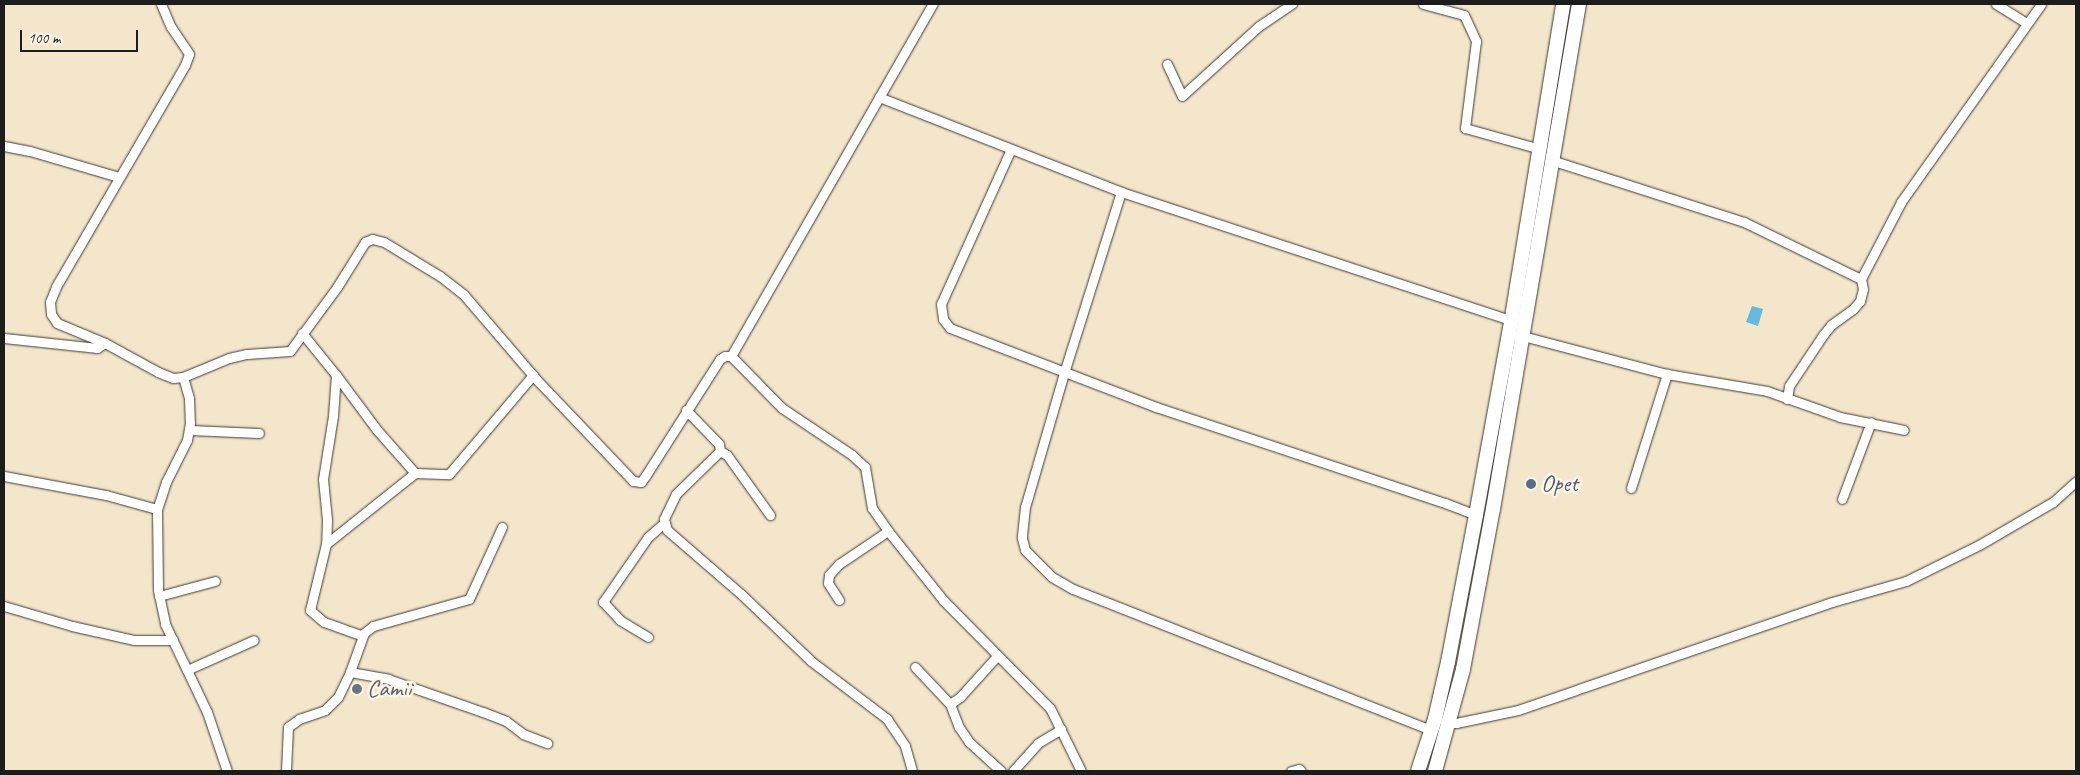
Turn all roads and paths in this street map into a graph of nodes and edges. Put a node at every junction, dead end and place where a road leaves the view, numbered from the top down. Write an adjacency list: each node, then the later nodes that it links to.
1 (161, 4): 16 (street)
2 (933, 4): 11 (street)
3 (1292, 4): 10 (street)
4 (1423, 4): 14 (street)
5 (1563, 4): 14 (main road)
6 (1579, 4): 15 (main road)
7 (1996, 4): 9 (street)
8 (2041, 4): 9 (street)
9 (2026, 23): 18 (street)
10 (1167, 64)
11 (879, 97): 13 (street); 24 (street)
12 (4, 146): 16 (street)
13 (1011, 149): 17 (street); 25 (street)
14 (1540, 150): 19 (main road)
15 (1554, 161): 18 (street); 21 (main road)
16 (119, 177): 23 (street)
17 (1121, 192): 19 (street); 25 (street)
18 (1861, 279): 30 (street)
19 (1510, 327): 21 (street); 44 (main road)
20 (302, 333): 27 (street); 28 (street); 29 (street)
21 (1524, 336): 26 (street); 62 (main road)
22 (4, 338): 23 (street)
23 (105, 342): 29 (street)
24 (731, 356): 31 (street); 47 (street)
25 (1064, 373): 44 (street); 64 (street)
26 (1667, 374): 30 (street); 40 (street)
27 (532, 375): 31 (street); 37 (street)
28 (336, 376): 37 (street); 48 (street)
29 (183, 377): 33 (street)
30 (1787, 399): 32 (street)
31 (686, 410): 36 (street)
32 (1871, 422): 34 (street); 41 (street)
33 (189, 430): 35 (street); 42 (street)
34 (1904, 430)
35 (258, 433)
36 (720, 451): 43 (street); 45 (street)
37 (415, 473): 48 (street)
38 (4, 476): 42 (street)
39 (2076, 481): 62 (street)
40 (1631, 488)
41 (1842, 499)
42 (156, 509): 50 (street)
43 (770, 515)
44 (1476, 515): 64 (main road)
45 (664, 522): 54 (street); 68 (street)
46 (502, 527): 53 (street)
47 (888, 531): 51 (street); 57 (street)
48 (326, 544): 53 (street)
49 (215, 581): 50 (street)
50 (159, 596): 55 (street)
51 (839, 600)
52 (4, 606): 55 (street)
53 (363, 636): 60 (street)
54 (648, 637)
55 (173, 640): 59 (street)
56 (254, 640): 59 (street)
57 (997, 656): 61 (street); 63 (street)
58 (915, 667): 61 (street)
59 (187, 670): 66 (street)
60 (350, 672): 65 (street); 67 (street)
61 (950, 704): 69 (street)
62 (1450, 723): 75 (main road)
63 (1061, 729): 70 (street); 71 (street)
64 (1431, 730): 74 (main road)
65 (546, 743)
66 (227, 771)
67 (286, 771)
68 (912, 771)
69 (1001, 771)
70 (1013, 771)
71 (1081, 771)
72 (1291, 771): 73 (street)
73 (1301, 771)
74 (1418, 771)
75 (1435, 771)

